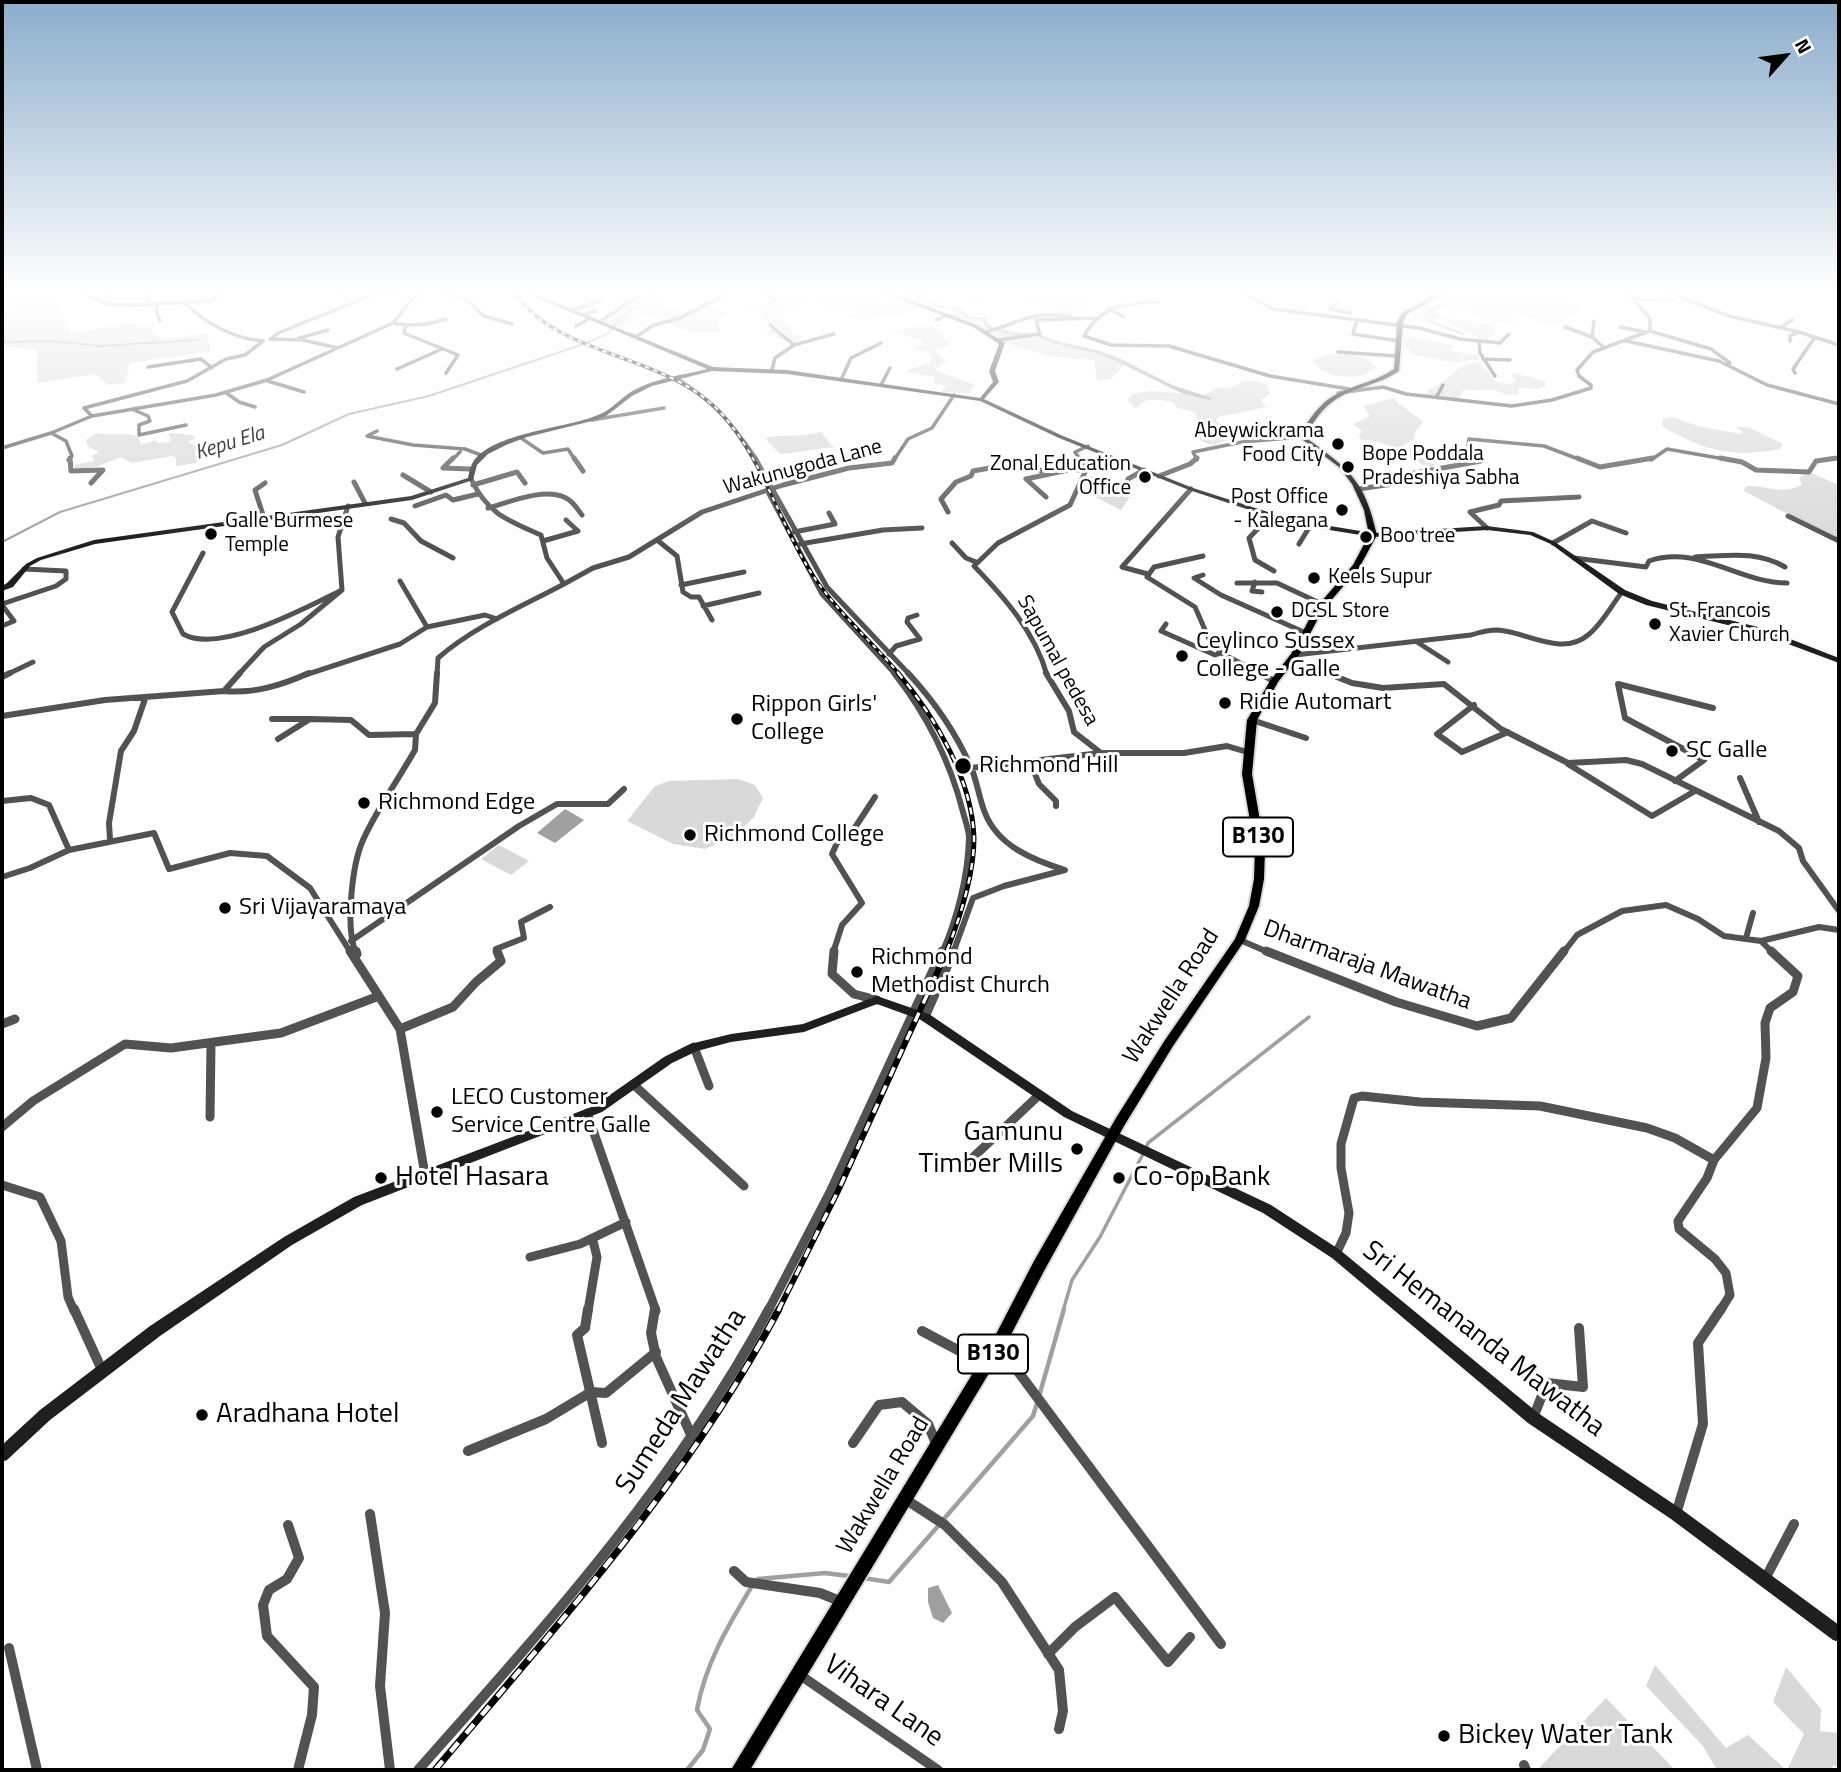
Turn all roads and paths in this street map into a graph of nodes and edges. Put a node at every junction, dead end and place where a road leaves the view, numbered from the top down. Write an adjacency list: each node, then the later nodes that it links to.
1 (199, 375): 28 (street)
2 (279, 375): 13 (street)
3 (693, 375): 12 (main road)
4 (804, 375): 14 (main road)
5 (843, 375): 14 (street)
6 (886, 375): 15 (street)
7 (993, 375): 23 (main road)
8 (1266, 375): 17 (street)
9 (1389, 375): 17 (main road)
10 (1579, 375): 22 (street)
11 (1744, 375): 24 (street)
12 (678, 379): 29 (main road); 53 (street)
13 (267, 380): 18 (street); 19 (street)
14 (841, 380): 15 (main road)
15 (881, 385): 21 (main road)
16 (1443, 385): 22 (street)
17 (1350, 389): 20 (main road)
18 (225, 392): 25 (street); 27 (street)
19 (304, 392)
20 (1338, 393): 22 (street); 33 (main road)
21 (954, 395): 23 (main road); 53 (street, Wakunugoda Lane)
22 (1437, 396)
23 (981, 400): 35 (main road)
24 (1839, 404)
25 (255, 407)
26 (664, 408): 29 (street)
27 (134, 410): 28 (street); 30 (street)
28 (92, 416): 32 (street)
29 (592, 419): 34 (main road)
30 (186, 425)
31 (377, 431): 38 (street)
32 (51, 433): 36 (street); 50 (street)
33 (1302, 437): 46 (street); 55 (main road)
34 (521, 438): 38 (main road); 43 (street)
35 (1088, 446): 41 (street); 42 (main road)
36 (2, 447)
37 (460, 452): 40 (street)
38 (481, 454): 40 (main road)
39 (1839, 458): 55 (street)
40 (470, 469): 49 (main road)
41 (1086, 470): 44 (street); 90 (street)
42 (1144, 470): 46 (main road); 47 (street)
43 (583, 471)
44 (1047, 474): 59 (street); 64 (street)
45 (404, 475): 56 (street)
46 (1159, 477): 54 (main road)
47 (1129, 479)
48 (354, 482): 60 (street)
49 (472, 482): 52 (street); 56 (main road); 57 (street)
50 (91, 483)
51 (265, 483): 69 (street)
52 (525, 483)
53 (770, 489): 75 (street); 78 (street, Wakunugoda Lane); 166 (street)
54 (1191, 489): 68 (main road); 95 (street)
55 (1358, 489): 77 (main road)
56 (431, 492): 60 (main road)
57 (478, 494): 62 (street); 63 (street)
58 (1579, 497): 74 (street)
59 (1046, 498)
60 (365, 503): 61 (main road)
61 (348, 506): 69 (main road); 104 (street)
62 (415, 506)
63 (488, 508): 66 (street); 79 (street)
64 (948, 512)
65 (829, 513): 75 (street)
66 (582, 515)
67 (1788, 516): 80 (street)
68 (1269, 517): 72 (main road); 93 (street)
69 (264, 518): 92 (main road)
70 (391, 519): 88 (street)
71 (566, 520): 79 (street)
72 (1310, 526): 77 (main road); 84 (street)
73 (922, 528): 83 (street)
74 (1486, 528): 77 (main road); 82 (main road)
75 (794, 532): 83 (street)
76 (1626, 533): 82 (street)
77 (1372, 538): 108 (main road, Wakwella Road / B130)
78 (657, 540): 101 (street, Wakunugoda Lane); 102 (street)
79 (543, 541): 101 (street)
80 (1839, 541)
81 (952, 543): 90 (street, Sapumal pedesa)
82 (1553, 543): 89 (main road)
83 (800, 544): 120 (street)
84 (1299, 544)
85 (203, 553): 104 (street)
86 (1203, 556): 95 (street)
87 (1689, 557): 89 (street); 91 (street); 100 (street)
88 (453, 558)
89 (1574, 558): 106 (main road)
90 (976, 562): 140 (street, Sapumal pedesa)
91 (1785, 567)
92 (24, 569): 103 (main road); 109 (street)
93 (1275, 571)
94 (744, 572): 102 (street)
95 (1147, 574): 119 (street)
96 (1203, 575): 117 (street)
97 (400, 581): 116 (street)
98 (1255, 582): 99 (street); 105 (street); 108 (street)
99 (1237, 583)
100 (1787, 583)
101 (564, 584): 112 (street, Wakunugoda Lane)
102 (681, 585): 110 (street)
103 (2, 589)
104 (342, 590): 127 (street)
105 (1262, 592)
106 (1622, 592): 118 (street); 122 (main road)
107 (759, 593): 110 (street)
108 (1322, 604): 117 (main road, Wakwella Road / B130)
109 (2, 605): 115 (street)
110 (703, 606): 113 (street)
111 (917, 615): 120 (street)
112 (496, 619): 116 (street); 136 (street, Wakunugoda Lane)
113 (712, 620)
114 (1166, 624): 119 (street)
115 (2, 626)
116 (427, 627): 127 (street)
117 (1306, 633): 121 (main road, Wakwella Road / B130)
118 (1416, 642): 121 (street); 124 (street)
119 (1221, 653): 126 (street)
120 (889, 654): 143 (street)
121 (1293, 657): 126 (main road, Wakwella Road / B130); 129 (street)
122 (1839, 661)
123 (33, 662): 125 (street)
124 (1448, 663)
125 (2, 677)
126 (1274, 681): 134 (main road, Wakwella Road / B130)
127 (224, 691): 128 (street)
128 (145, 699): 131 (street); 152 (street)
129 (1474, 705): 135 (street); 135 (street)
130 (1713, 708): 145 (street)
131 (2, 716)
132 (272, 719): 133 (street)
133 (310, 719): 136 (street); 138 (street)
134 (1252, 720): 137 (street); 139 (main road, Wakwella Road / B130)
135 (1508, 732): 142 (street)
136 (416, 734): 161 (street)
137 (1306, 738)
138 (278, 739)
139 (1247, 751): 140 (street); 160 (main road, Wakwella Road / B130)
140 (1101, 752): 141 (street)
141 (1051, 758): 143 (street); 150 (street)
142 (1568, 763): 145 (street); 147 (street)
143 (971, 768): 166 (street)
144 (1740, 778): 151 (street)
145 (1675, 781): 147 (street)
146 (624, 789): 161 (street)
147 (1695, 791): 151 (street)
148 (875, 797): 165 (street)
149 (2, 801): 153 (street)
150 (1056, 806)
151 (1759, 822): 156 (street)
152 (110, 840): 153 (street); 163 (street)
153 (69, 850): 154 (street)
154 (2, 877)
155 (550, 907): 169 (street)
156 (1839, 911)
157 (1753, 913): 159 (street)
158 (1839, 930): 162 (street)
159 (1746, 938): 160 (street, Dharmaraja Mawatha); 162 (street, Dharmaraja Mawatha)
160 (1240, 940): 178 (main road, Wakwella Road / B130)
161 (351, 941): 163 (street)
162 (1761, 941): 179 (street)
163 (373, 986): 164 (street)
164 (379, 996): 169 (street); 170 (street)
165 (877, 1000): 166 (main road, Sri Hemananda Mawatha); 171 (main road)
166 (919, 1014): 174 (main road, Sri Hemananda Mawatha); 196 (street, Sumeda Mawatha)
167 (15, 1019): 168 (street)
168 (2, 1024)
169 (400, 1029): 181 (street)
170 (211, 1044): 176 (street); 177 (street)
171 (694, 1047): 172 (main road); 173 (street)
172 (634, 1085): 175 (main road); 183 (street)
173 (709, 1086)
174 (1038, 1096): 178 (main road, Sri Hemananda Mawatha); 180 (street)
175 (587, 1113): 181 (main road); 184 (street)
176 (209, 1117)
177 (2, 1127)
178 (1114, 1137): 186 (main road, Sri Hemananda Mawatha); 190 (main road, Wakwella Road / B130)
179 (1714, 1160): 186 (street); 204 (street)
180 (967, 1163)
181 (425, 1175): 193 (main road)
182 (2, 1185): 193 (street)
183 (744, 1186)
184 (626, 1222): 185 (street); 191 (street)
185 (593, 1241): 187 (street); 194 (street)
186 (1336, 1254): 195 (main road, Sri Hemananda Mawatha)
187 (530, 1257)
188 (1579, 1328): 195 (street)
189 (922, 1331): 192 (street)
190 (998, 1345): 192 (main road, Wakwella Road / B130); 212 (street)
191 (656, 1352): 194 (street); 196 (street)
192 (986, 1365): 199 (main road, Wakwella Road / B130)
193 (102, 1370): 201 (main road)
194 (592, 1392): 197 (street); 200 (street)
195 (1533, 1418): 204 (main road, Sri Hemananda Mawatha)
196 (692, 1437): 220 (street, Sumeda Mawatha)
197 (602, 1443)
198 (853, 1443): 199 (street)
199 (937, 1446): 202 (main road, Wakwella Road / B130)
200 (468, 1451)
201 (2, 1455)
202 (905, 1499): 209 (main road, Wakwella Road / B130); 214 (street)
203 (370, 1514): 219 (street)
204 (1676, 1514): 208 (main road, Sri Hemananda Mawatha)
205 (1794, 1524): 208 (street)
206 (288, 1525): 218 (street)
207 (734, 1571): 209 (street)
208 (1765, 1580): 210 (main road, Sri Hemananda Mawatha)
209 (843, 1602): 215 (main road, Wakwella Road / B130)
210 (1839, 1633)
211 (1190, 1637): 214 (street)
212 (1221, 1644)
213 (9, 1648): 217 (street)
214 (1048, 1654): 216 (street)
215 (800, 1675): 221 (main road, Wakwella Road / B130); 222 (street, Vihara Lane)
216 (1059, 1729)
217 (37, 1770)
218 (298, 1770)
219 (390, 1770)
220 (418, 1770)
221 (740, 1770)
222 (938, 1770)

